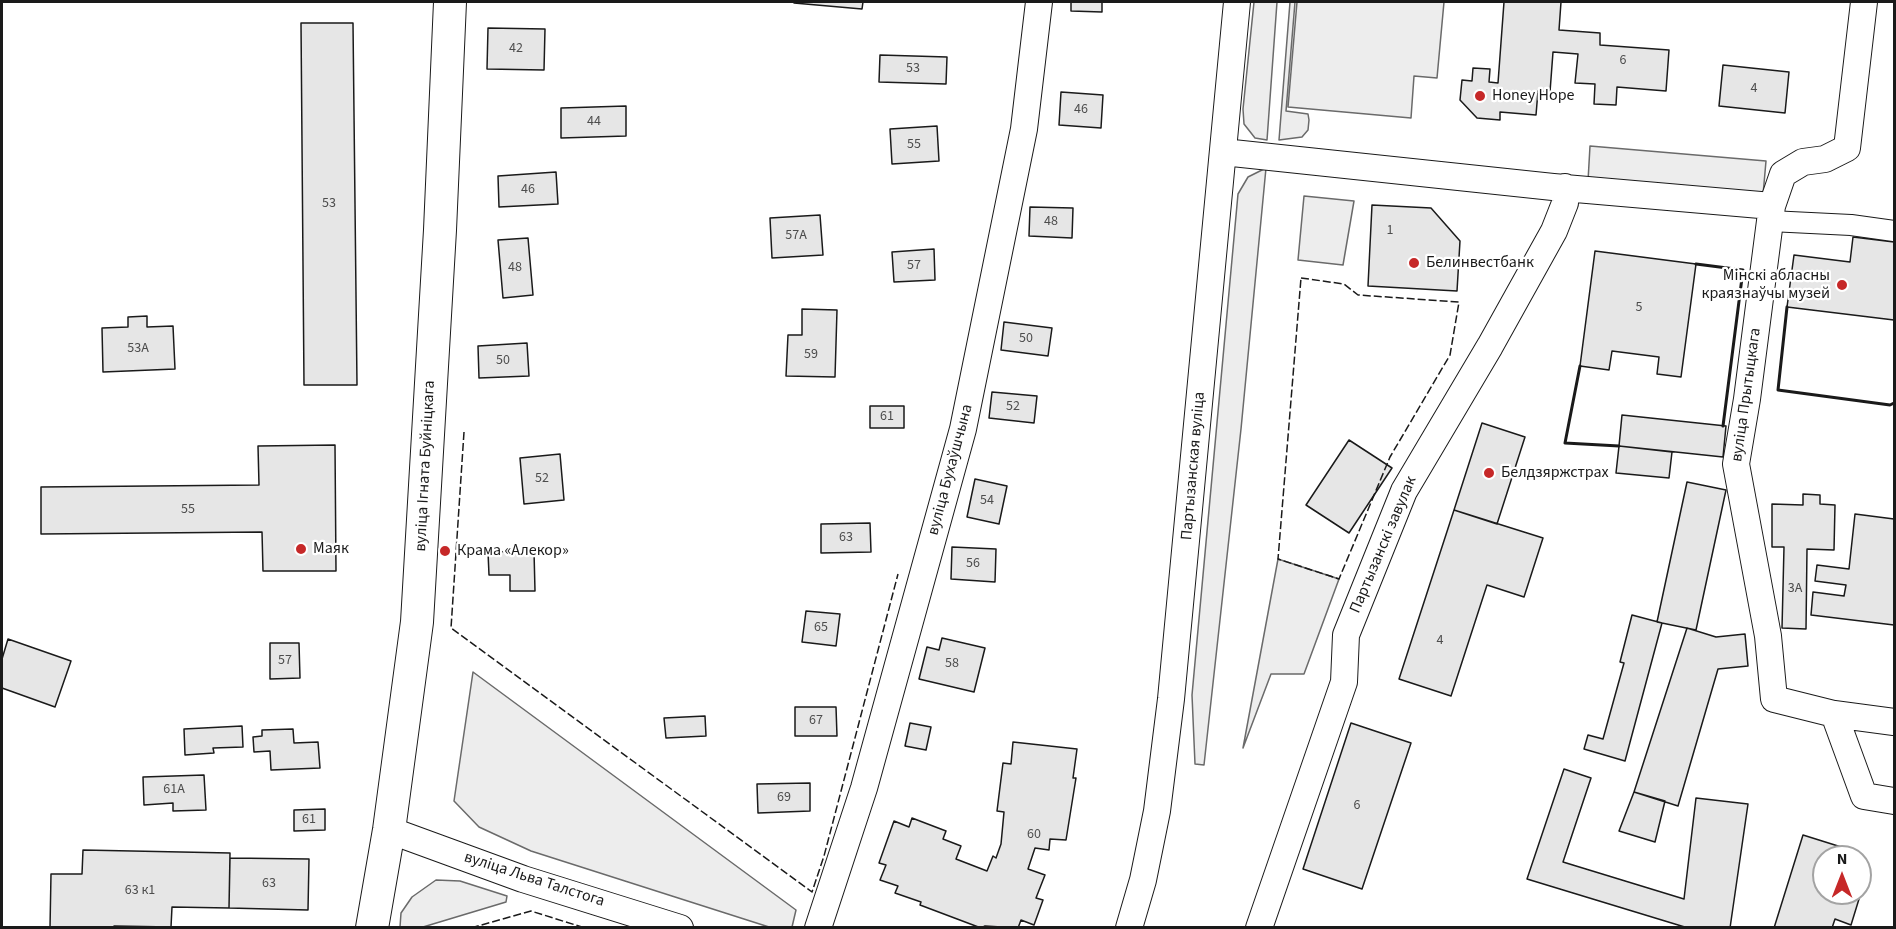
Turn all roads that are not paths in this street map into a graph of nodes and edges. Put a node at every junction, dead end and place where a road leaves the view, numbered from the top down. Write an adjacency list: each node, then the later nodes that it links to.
1 (450, 2): 12 (street, вуліца Ігната Буйніцкага)
2 (1039, 2): 15 (street, вуліца Бухаўшчына)
3 (1237, 2): 5 (street, Партызанская вуліца)
4 (1864, 2): 7 (street, вуліца Прытыцкага)
5 (1223, 152): 6 (street); 16 (street, Партызанская вуліца)
6 (1565, 187): 7 (street); 17 (street, Партызанскі завулак)
7 (1771, 213): 8 (street); 9 (street, вуліца Прытыцкага)
8 (1894, 231)
9 (1834, 714): 10 (street, вуліца Прытыцкага); 11 (street)
10 (1894, 722)
11 (1894, 801)
12 (389, 830): 13 (street, вуліца Ігната Буйніцкага); 14 (street, вуліца Льва Талстога)
13 (372, 927)
14 (680, 927)
15 (818, 927)
16 (1129, 927)
17 (1259, 927)

